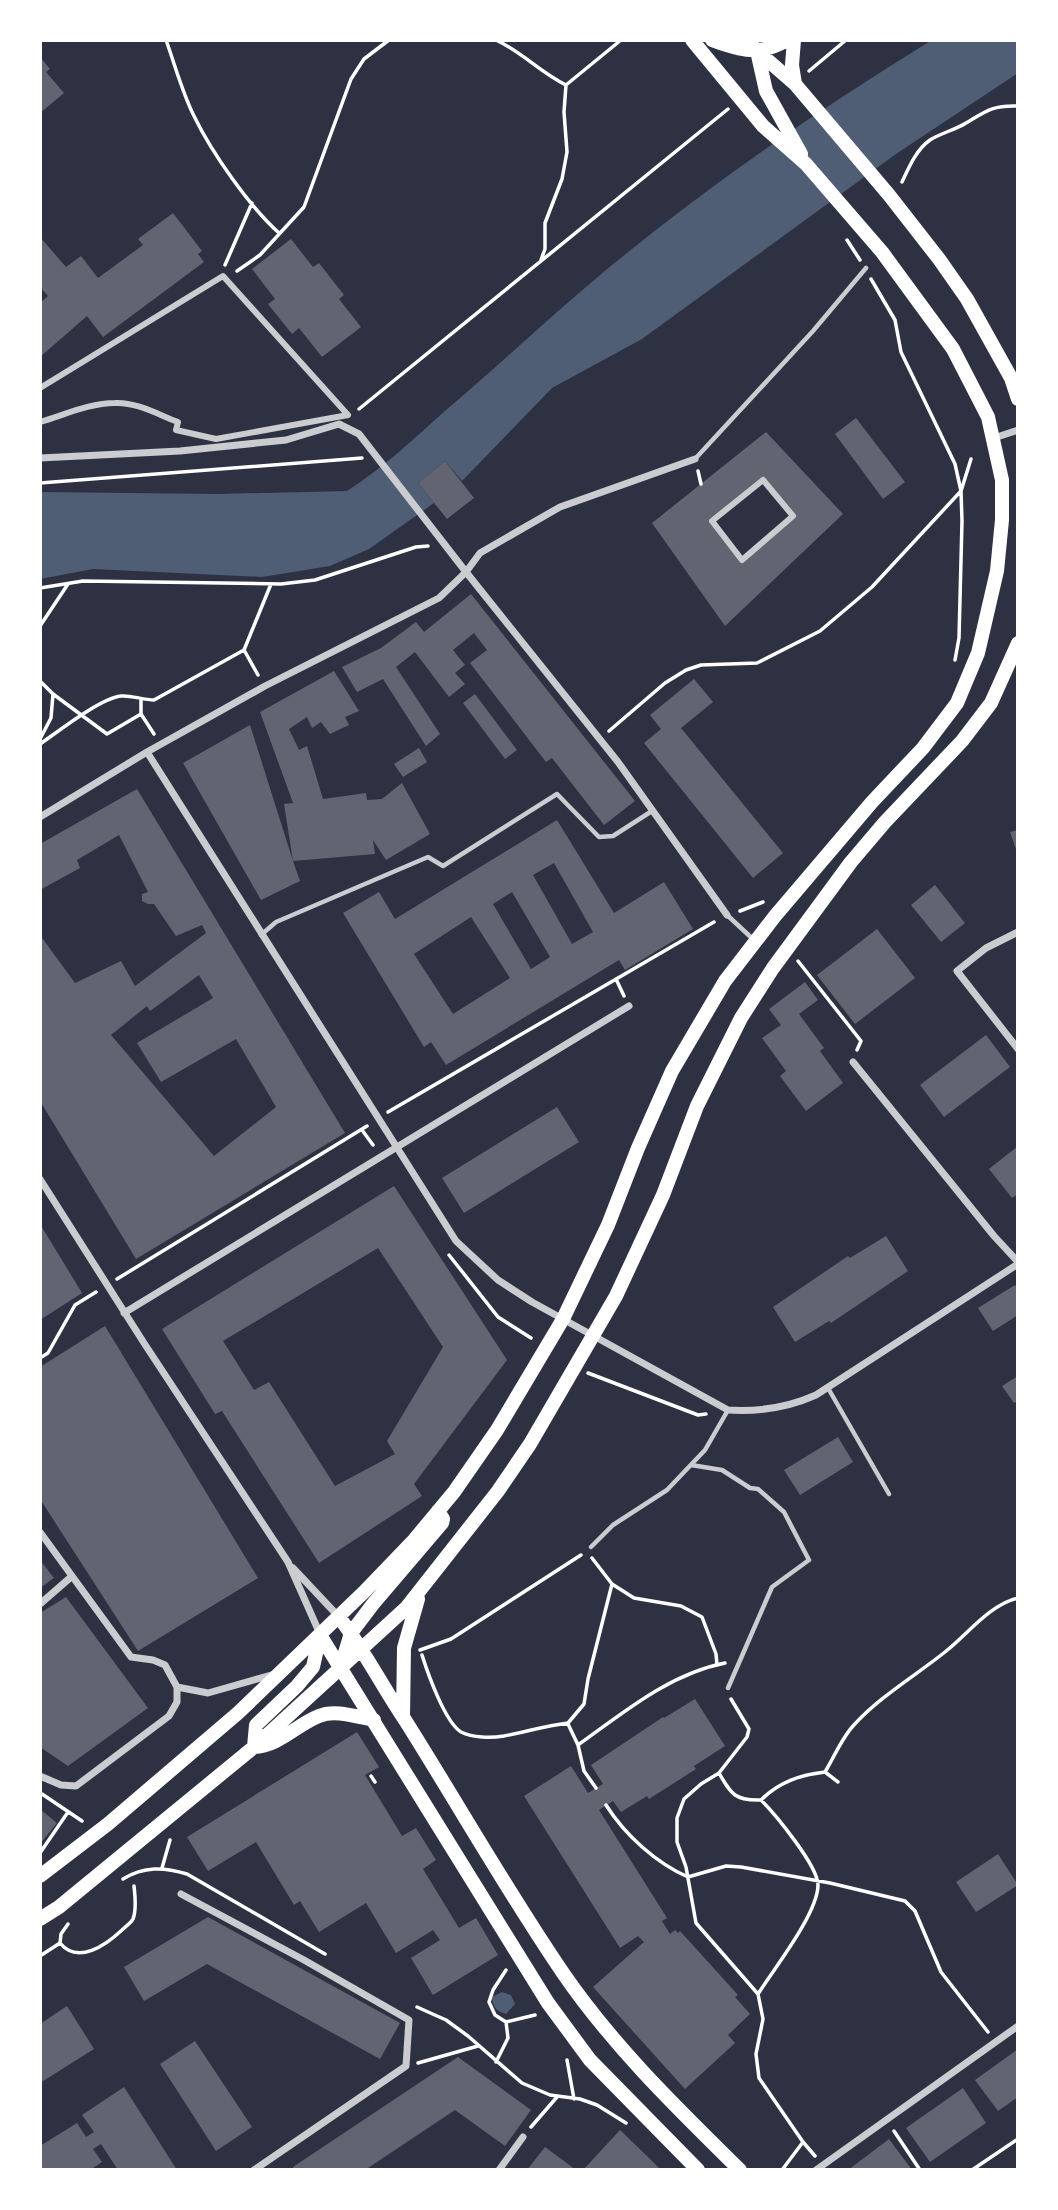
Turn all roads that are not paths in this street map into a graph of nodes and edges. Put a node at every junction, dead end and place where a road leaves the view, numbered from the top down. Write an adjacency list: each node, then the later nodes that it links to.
1 (692, 40): 7 (main road)
2 (712, 40): 5 (main road)
3 (787, 40): 5 (main road)
4 (794, 40): 6 (main road)
5 (755, 44): 6 (main road); 7 (main road)
6 (794, 83): 10 (main road)
7 (806, 164): 13 (main road)
8 (866, 268): 15 (lane)
9 (40, 388): 11 (street)
10 (1018, 399)
11 (40, 422)
12 (1018, 429): 13 (street)
13 (994, 438): 25 (main road)
14 (40, 458): 17 (street)
15 (695, 459): 17 (street)
16 (742, 560): 16 (street)
17 (466, 572): 19 (street); 20 (street)
18 (1018, 643): 34 (main road)
19 (147, 752): 21 (street); 24 (street)
20 (652, 811): 22 (street); 24 (lane)
21 (40, 817)
22 (727, 915): 25 (lane)
23 (1018, 932): 27 (street)
24 (261, 935): 29 (street)
25 (755, 941): 33 (main road)
26 (629, 1006): 29 (street)
27 (1018, 1049)
28 (853, 1062): 31 (street)
29 (398, 1147): 32 (street); 33 (street)
30 (40, 1179): 32 (street)
31 (1018, 1263): 35 (street)
32 (124, 1313): 42 (street)
33 (563, 1319): 34 (street); 39 (main road)
34 (594, 1336): 36 (street); 44 (main road)
35 (828, 1388): 36 (street); 38 (lane)
36 (728, 1410): 37 (lane)
37 (691, 1465): 41 (lane); 53 (lane)
38 (889, 1494)
39 (438, 1511): 46 (main road); 47 (main road)
40 (40, 1532): 43 (street)
41 (591, 1547)
42 (288, 1562): 46 (street); 48 (street)
43 (71, 1577): 45 (street); 52 (street)
44 (421, 1592): 49 (main road); 54 (main road)
45 (40, 1604)
46 (339, 1617): 47 (main road); 48 (main road)
47 (351, 1633): 49 (main road); 50 (main road)
48 (320, 1635): 50 (main road); 51 (main road); 56 (main road)
49 (362, 1650): 50 (main road); 54 (main road)
50 (340, 1667): 55 (main road); 56 (main road)
51 (278, 1673): 52 (street); 58 (main road)
52 (177, 1687): 57 (street)
53 (728, 1688)
54 (403, 1718): 67 (main road)
55 (374, 1720): 56 (main road); 66 (main road)
56 (254, 1746): 60 (main road)
57 (40, 1776)
58 (40, 1876)
59 (181, 1894): 64 (street)
60 (40, 1919)
61 (1018, 2026): 63 (street)
62 (523, 2137): 65 (street)
63 (819, 2167)
64 (254, 2170)
65 (499, 2170)
66 (698, 2170)
67 (740, 2170)

